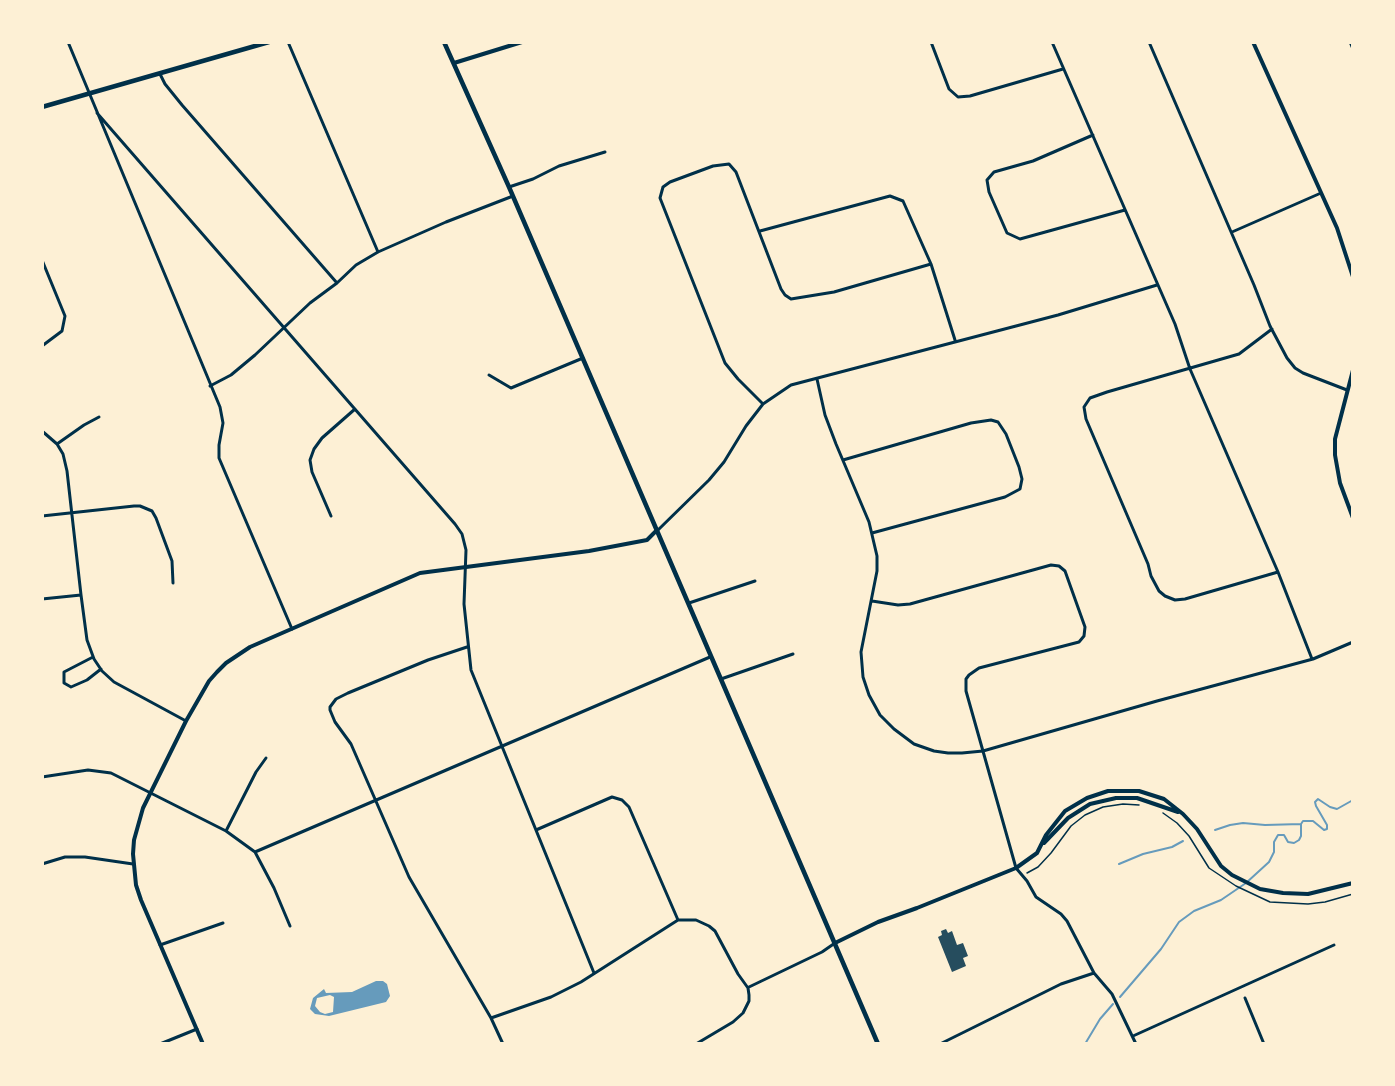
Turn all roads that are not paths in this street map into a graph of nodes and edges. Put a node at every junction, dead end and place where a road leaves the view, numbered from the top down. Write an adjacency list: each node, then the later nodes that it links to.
1 (68, 42): 15 (street)
2 (269, 42): 14 (main road)
3 (288, 42): 26 (street)
4 (444, 42): 12 (main road)
5 (522, 42): 12 (street)
6 (931, 42): 13 (street)
7 (1052, 42): 13 (street)
8 (1149, 42): 25 (street)
9 (1253, 42): 21 (street)
10 (1350, 42): 11 (street)
11 (1353, 50)
12 (454, 63): 20 (main road)
13 (1063, 69): 18 (street)
14 (160, 74): 15 (main road); 30 (street)
15 (89, 93): 16 (main road); 17 (street)
16 (42, 107)
17 (97, 113): 32 (street); 41 (street)
18 (1093, 135): 23 (street); 23 (street)
19 (605, 152): 20 (street)
20 (509, 187): 22 (main road)
21 (1321, 193): 25 (street); 29 (street)
22 (513, 196): 26 (street); 36 (main road)
23 (1125, 210): 31 (street)
24 (760, 231): 28 (street); 28 (street); 43 (street)
25 (1231, 232): 33 (street)
26 (378, 252): 30 (street)
27 (42, 260): 35 (street)
28 (932, 264): 34 (street)
29 (1353, 277)
30 (337, 283): 32 (street)
31 (1157, 285): 34 (street); 37 (street)
32 (285, 328): 41 (street); 44 (street)
33 (1272, 329): 37 (street); 42 (street)
34 (956, 341): 40 (street)
35 (42, 346)
36 (583, 358): 39 (street); 53 (main road)
37 (1190, 369): 56 (street); 56 (street)
38 (1353, 370): 42 (street)
39 (489, 375)
40 (816, 379): 43 (street); 48 (street)
41 (210, 387): 63 (street)
42 (1347, 390): 52 (street)
43 (763, 404): 53 (street)
44 (355, 410): 51 (street); 55 (street)
45 (99, 417): 47 (street)
46 (42, 431): 47 (street)
47 (57, 444): 49 (street)
48 (843, 460): 54 (street); 54 (street)
49 (72, 513): 50 (street); 58 (street); 59 (street)
50 (42, 516)
51 (331, 516)
52 (1353, 518)
53 (656, 531): 55 (street); 62 (main road)
54 (872, 533): 61 (street)
55 (466, 568): 63 (street); 65 (street)
56 (1278, 572): 69 (street)
57 (755, 581): 62 (street)
58 (173, 583)
59 (81, 595): 60 (street); 67 (street)
60 (42, 599)
61 (872, 601): 74 (street); 74 (street)
62 (688, 603): 68 (main road)
63 (292, 629): 72 (street)
64 (1353, 642): 69 (street)
65 (467, 646): 73 (street); 78 (street)
66 (793, 654): 71 (street)
67 (93, 657): 70 (street); 70 (street)
68 (710, 657): 71 (main road); 73 (street)
69 (1312, 659): 74 (street)
70 (101, 669): 72 (street)
71 (720, 679): 91 (main road)
72 (186, 722): 77 (street)
73 (501, 746): 78 (street); 80 (street)
74 (983, 751): 86 (street)
75 (266, 758): 81 (street)
76 (42, 777): 77 (street)
77 (151, 792): 81 (street); 85 (street)
78 (375, 801): 83 (street); 98 (street)
79 (1183, 814): 82 (street); 82 (street); 87 (street)
80 (536, 830): 88 (street); 94 (street)
81 (226, 831): 83 (street)
82 (1043, 844): 86 (street)
83 (255, 852): 90 (street)
84 (42, 864): 85 (street)
85 (133, 864): 92 (street)
86 (1016, 868): 91 (street); 95 (street)
87 (1353, 883)
88 (678, 920): 94 (street); 96 (street)
89 (223, 923): 92 (street)
90 (290, 926)
91 (835, 943): 96 (street); 105 (main road)
92 (160, 945): 99 (street)
93 (1334, 945): 100 (street)
94 (594, 973): 98 (street)
95 (1094, 973): 100 (street); 106 (street)
96 (748, 988): 104 (street)
97 (1245, 998): 108 (street)
98 (491, 1018): 103 (street)
99 (197, 1029): 101 (street); 102 (street)
100 (1133, 1036): 107 (street)
101 (160, 1044)
102 (203, 1044)
103 (503, 1044)
104 (696, 1044)
105 (878, 1044)
106 (940, 1044)
107 (1136, 1044)
108 (1264, 1044)

